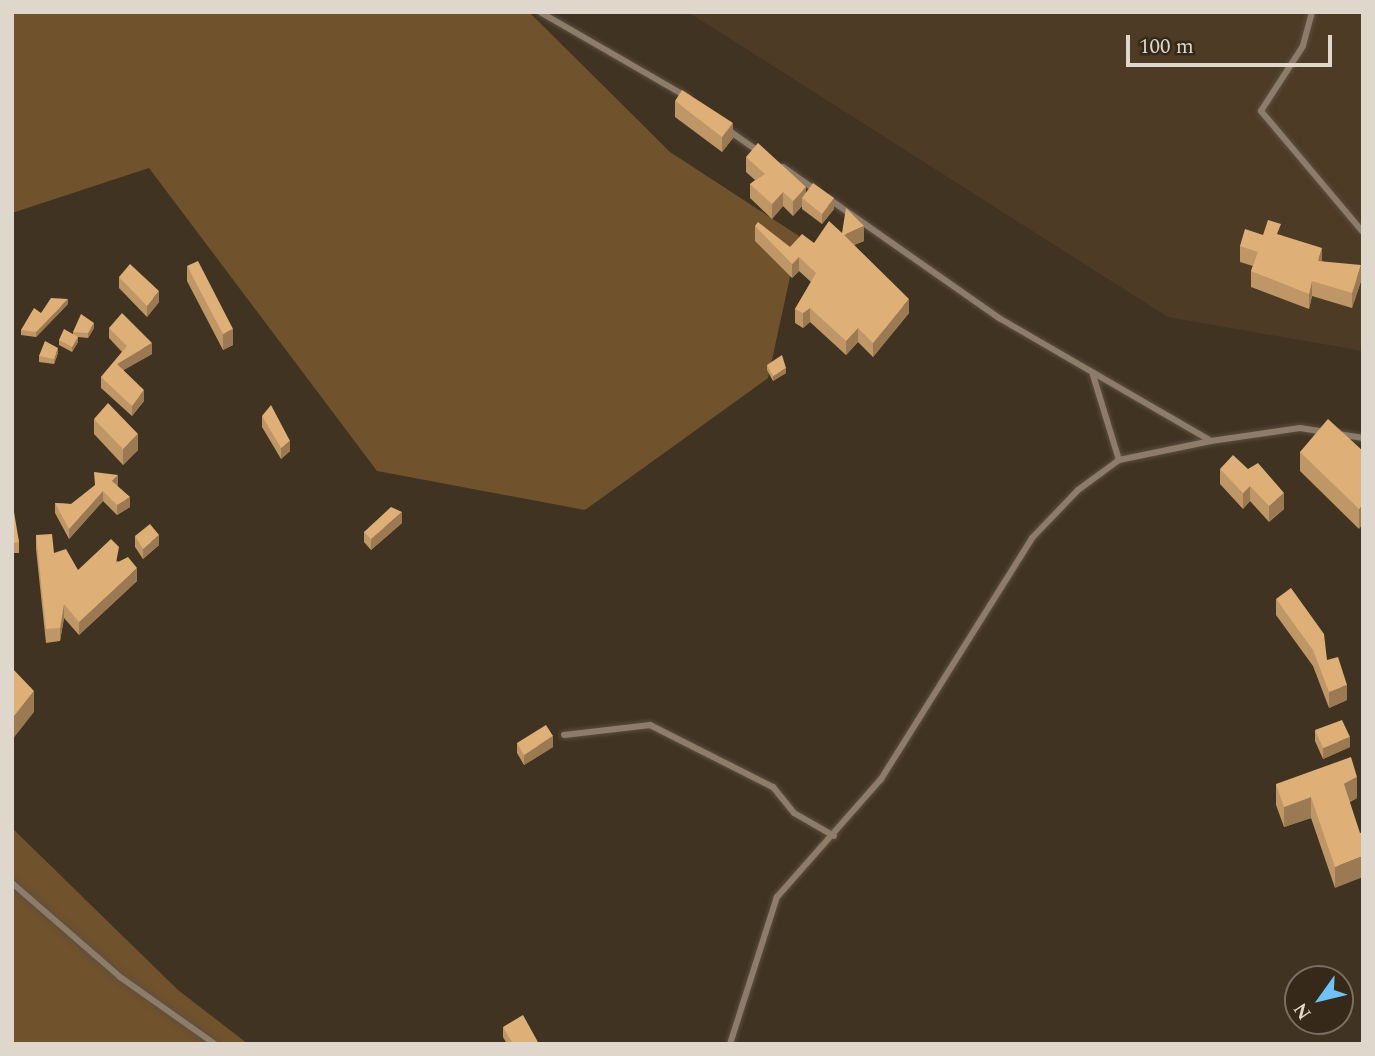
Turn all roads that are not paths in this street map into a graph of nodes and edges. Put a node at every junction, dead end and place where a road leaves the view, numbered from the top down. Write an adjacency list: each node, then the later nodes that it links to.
1 (540, 12): 3 (lane)
2 (1312, 12): 7 (lane)
3 (696, 104)
4 (716, 120): 5 (lane)
5 (767, 157)
6 (777, 164): 8 (lane)
7 (1363, 232)
8 (1092, 374): 10 (lane); 11 (lane)
9 (1363, 438): 10 (lane)
10 (1211, 441): 11 (lane)
11 (1119, 460): 13 (lane)
12 (564, 735): 13 (lane)
13 (834, 836): 16 (lane)
14 (12, 883): 15 (lane)
15 (215, 1044)
16 (730, 1044)

